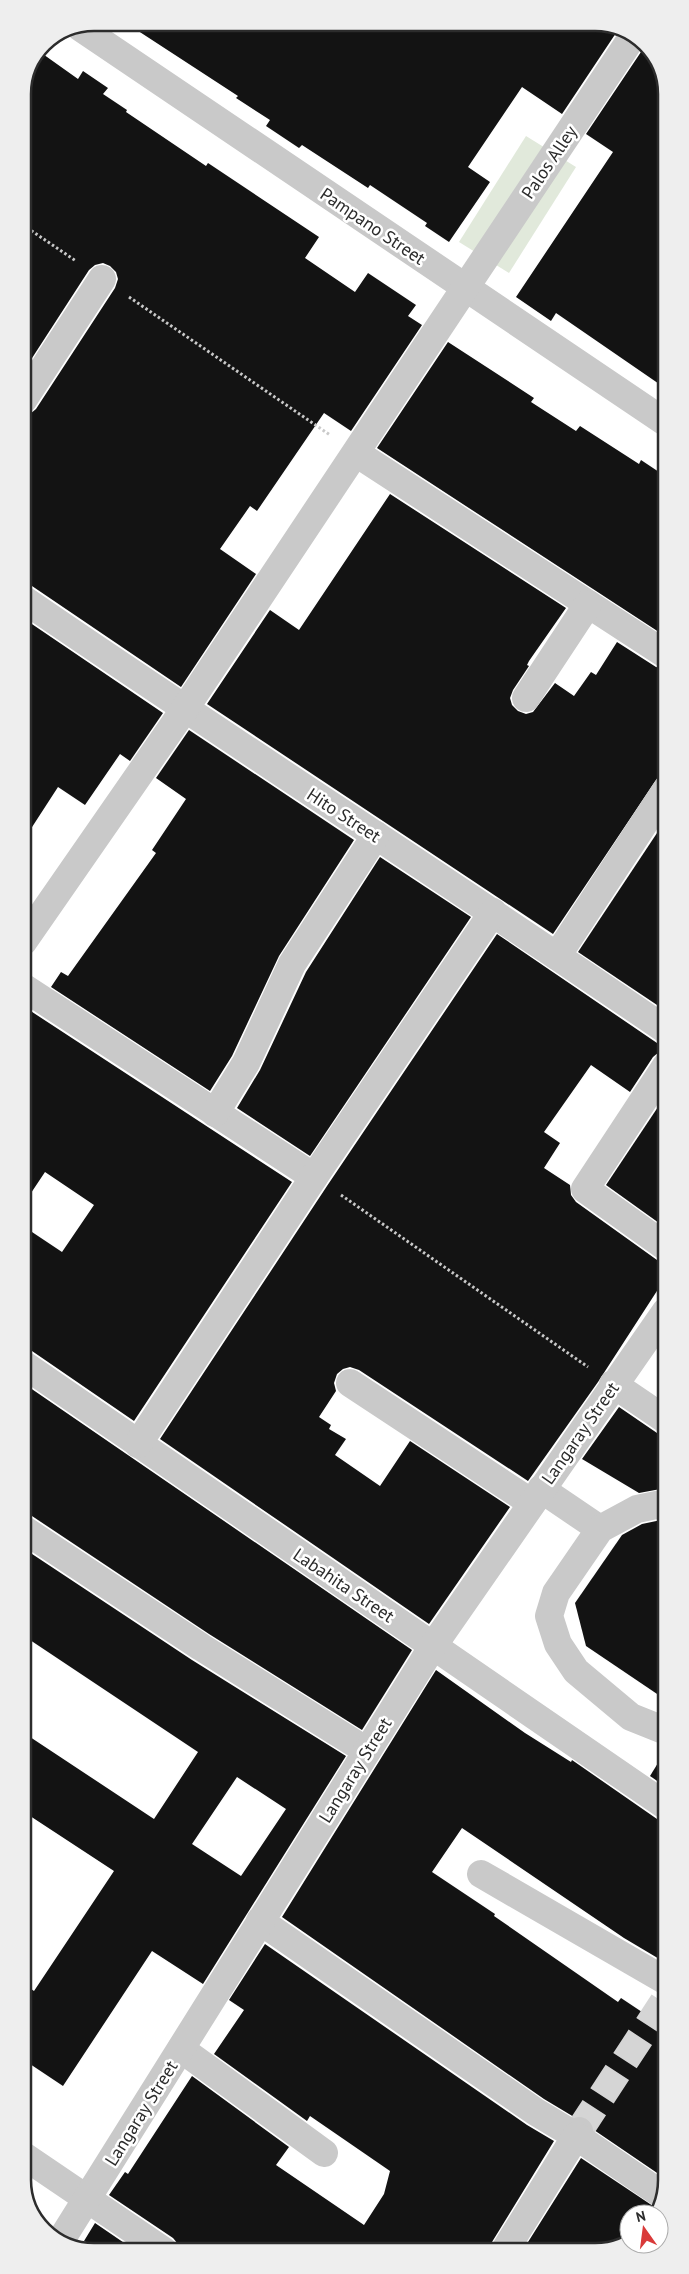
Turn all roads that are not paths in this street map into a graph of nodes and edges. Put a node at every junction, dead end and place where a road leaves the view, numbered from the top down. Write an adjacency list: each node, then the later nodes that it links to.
1 (86, 32): 4 (street, Pampano Street)
2 (629, 42): 4 (street, Palos Alley)
3 (102, 279): 5 (street)
4 (464, 288): 6 (street, Pampano Street); 7 (street, Palos Alley)
5 (31, 388)
6 (658, 417)
7 (356, 453): 8 (street); 12 (street, Palos Alley)
8 (588, 604): 10 (street); 11 (street)
9 (31, 605): 12 (street, Hito Street)
10 (658, 649)
11 (526, 698)
12 (184, 710): 14 (street, Hito Street); 16 (street, Palos Alley)
13 (658, 802): 17 (street)
14 (376, 835): 15 (street, Hito Street); 21 (street)
15 (493, 912): 17 (street, Hito Street); 22 (street)
16 (31, 930)
17 (557, 956): 19 (street, Hito Street)
18 (31, 992): 21 (street)
19 (658, 1025)
20 (658, 1078): 23 (street)
21 (216, 1113): 22 (street)
22 (314, 1177): 29 (street)
23 (658, 1241)
24 (658, 1322): 27 (street, Langaray Street)
25 (31, 1370): 29 (street, Labahita Street)
26 (350, 1383): 30 (street)
27 (614, 1384): 28 (street); 30 (street, Langaray Street)
28 (658, 1414)
29 (138, 1444): 34 (street, Labahita Street)
30 (537, 1496): 32 (street); 34 (street, Langaray Street)
31 (658, 1505): 32 (street)
32 (600, 1529): 35 (street)
33 (31, 1534): 36 (street)
34 (433, 1646): 36 (street, Langaray Street); 37 (street, Labahita Street)
35 (658, 1728)
36 (367, 1751): 39 (street, Langaray Street)
37 (658, 1801)
38 (481, 1874): 40 (street)
39 (260, 1921): 41 (street, Langaray Street); 42 (street)
40 (658, 1976)
41 (181, 2049): 43 (street); 46 (street, Langaray Street)
42 (578, 2134): 45 (street); 49 (street)
43 (324, 2153)
44 (31, 2161): 46 (street)
45 (656, 2190)
46 (87, 2200): 47 (street, Langaray Street); 48 (street)
47 (64, 2235)
48 (152, 2243)
49 (509, 2243)

